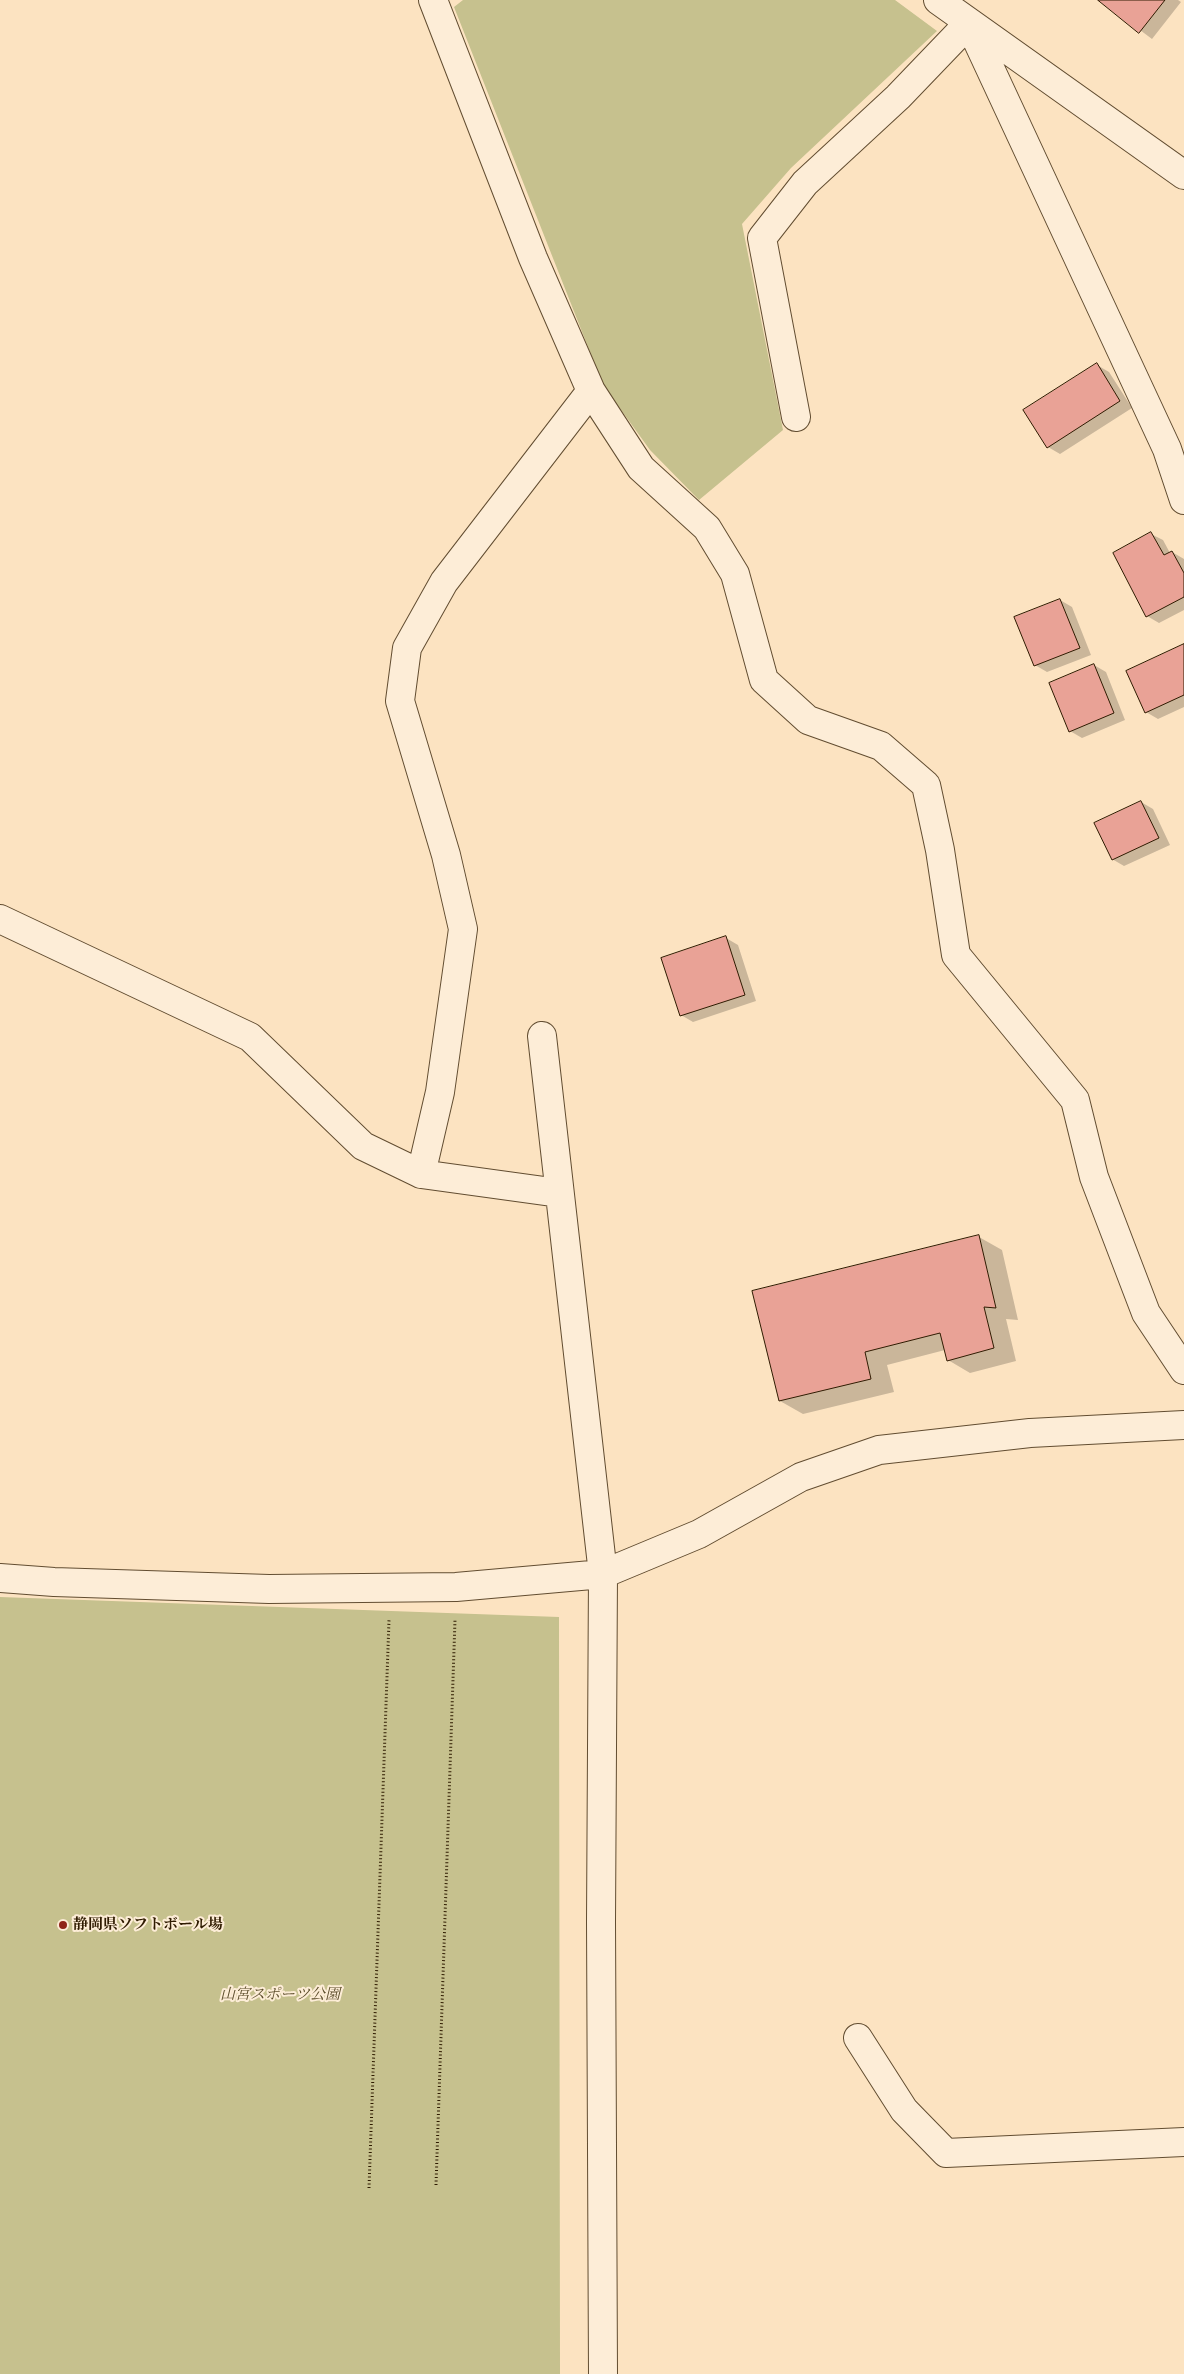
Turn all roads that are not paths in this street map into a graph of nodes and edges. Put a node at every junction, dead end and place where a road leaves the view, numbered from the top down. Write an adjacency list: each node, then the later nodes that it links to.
1 (433, 0): 5 (street)
2 (938, 0): 3 (street)
3 (969, 23): 4 (street); 6 (street); 7 (street)
4 (1184, 175)
5 (591, 391): 10 (street); 12 (street)
6 (796, 417)
7 (1184, 500)
8 (0, 919): 10 (street)
9 (542, 1036): 11 (street)
10 (421, 1174): 11 (street)
11 (558, 1193): 14 (street)
12 (1184, 1370)
13 (1184, 1425): 14 (street)
14 (603, 1574): 15 (street); 18 (street)
15 (0, 1578)
16 (858, 2038): 17 (street)
17 (1184, 2142)
18 (604, 2374)

